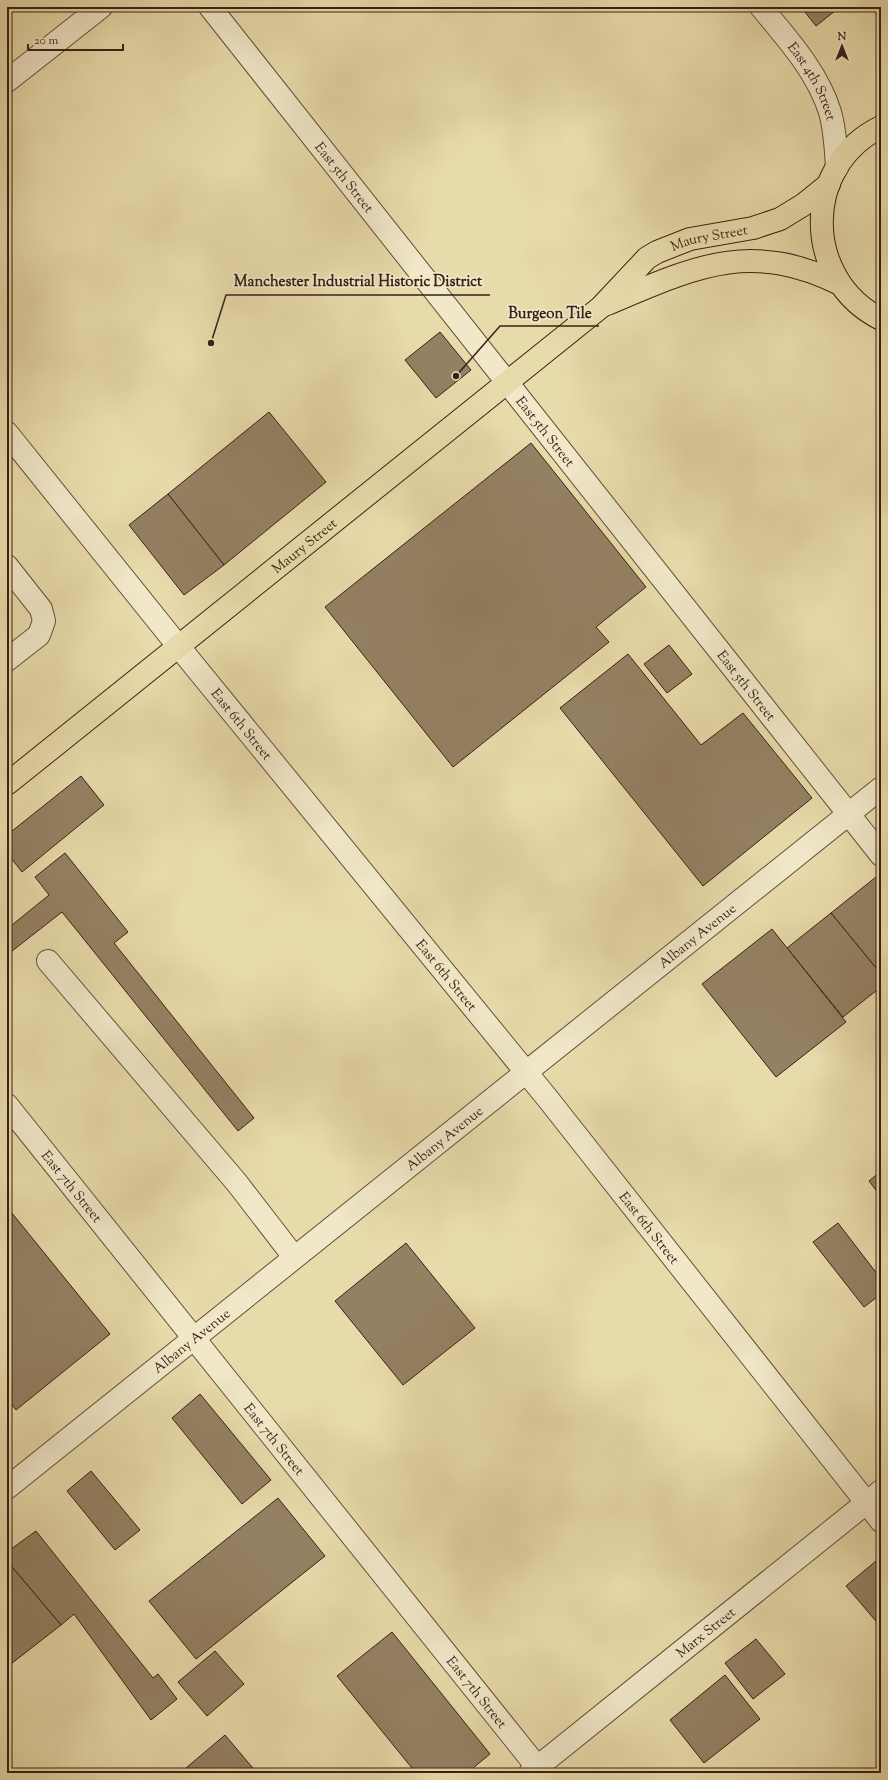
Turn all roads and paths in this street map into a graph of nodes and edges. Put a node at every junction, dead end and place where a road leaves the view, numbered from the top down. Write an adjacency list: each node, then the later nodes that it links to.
1 (101, 7): 4 (street)
2 (210, 7): 10 (street, East 5th Street)
3 (761, 7): 6 (street, East 4th Street)
4 (7, 81)
5 (881, 127): 6 (main road)
6 (833, 176): 7 (main road); 8 (main road, Maury Street)
7 (840, 284): 8 (main road, Maury Street); 9 (main road)
8 (601, 307): 10 (main road, Maury Street)
9 (877, 320)
10 (508, 381): 13 (main road, Maury Street); 17 (street, East 5th Street)
11 (7, 433): 13 (street, East 6th Street)
12 (7, 566): 14 (street)
13 (179, 647): 15 (main road, Maury Street); 20 (street, East 6th Street)
14 (7, 660)
15 (7, 784)
16 (881, 788): 17 (street, Albany Avenue)
17 (849, 814): 18 (street, East 5th Street); 20 (street, Albany Avenue)
18 (881, 855)
19 (48, 960): 22 (street)
20 (527, 1072): 22 (street, Albany Avenue); 25 (street, East 6th Street)
21 (7, 1105): 23 (street, East 7th Street)
22 (294, 1258): 23 (street, Albany Avenue)
23 (193, 1338): 24 (street, Albany Avenue); 27 (street, East 7th Street)
24 (8, 1486)
25 (873, 1497): 26 (street, East 6th Street); 27 (street, Marx Street)
26 (881, 1521)
27 (537, 1771)

